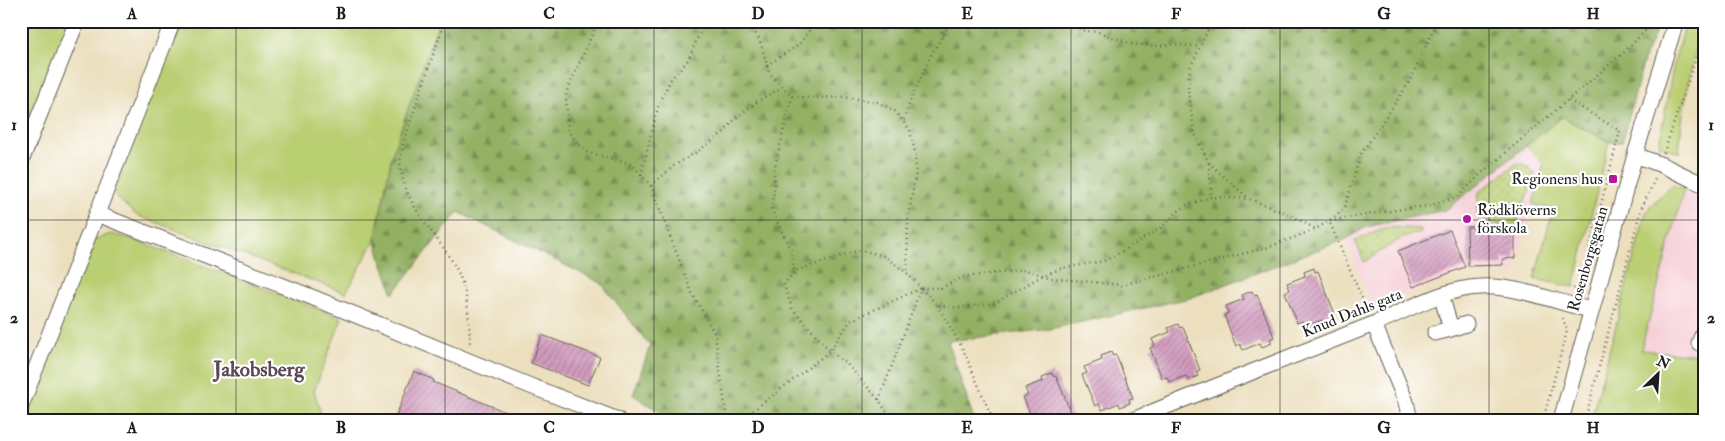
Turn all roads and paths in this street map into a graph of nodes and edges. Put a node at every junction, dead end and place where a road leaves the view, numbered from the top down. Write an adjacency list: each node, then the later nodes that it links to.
1 (77, 21): 24 (street)
2 (173, 21): 32 (street)
3 (445, 21): 48 (path)
4 (598, 21): 27 (path)
5 (705, 21): 27 (path)
6 (747, 21): 18 (path)
7 (812, 21): 18 (path)
8 (939, 21): 15 (path)
9 (952, 21): 15 (path)
10 (1066, 21): 17 (path)
11 (1212, 21): 17 (path)
12 (1437, 21): 33 (path)
13 (1655, 21): 21 (path)
14 (1676, 21): 23 (street, Rosenborgsgatan)
15 (944, 36): 22 (path)
16 (1704, 40): 26 (path)
17 (1199, 47): 25 (path)
18 (767, 66): 19 (path)
19 (782, 87): 20 (path); 29 (path)
20 (792, 96): 22 (path); 35 (path)
21 (1568, 100): 33 (path); 40 (path)
22 (903, 121): 36 (path)
23 (1635, 155): 26 (street); 42 (street, Rosenborgsgatan)
24 (21, 161)
25 (1209, 163): 30 (path); 31 (path)
26 (1662, 165): 28 (street); 60 (path)
27 (641, 174): 29 (path)
28 (1704, 185)
29 (651, 186): 52 (path)
30 (1211, 196): 31 (path); 37 (path)
31 (1250, 198): 34 (path)
32 (97, 214): 48 (street); 50 (street)
33 (1330, 222): 34 (path); 43 (path)
34 (1316, 229): 37 (path)
35 (796, 271): 36 (path); 47 (path)
36 (907, 274): 38 (path)
37 (1043, 275): 38 (path); 41 (path)
38 (921, 288): 41 (path); 47 (path); 49 (path)
39 (1441, 295): 40 (street, Knud Dahls gata); 43 (street, Knud Dahls gata); 45 (street)
40 (1567, 304): 42 (street, Knud Dahls gata); 58 (path)
41 (937, 305): 55 (path)
42 (1591, 310): 59 (street, Rosenborgsgatan)
43 (1374, 324): 56 (street, Knud Dahls gata); 57 (street)
44 (1466, 324): 45 (street)
45 (1451, 329): 46 (street)
46 (1435, 334)
47 (830, 351): 49 (path); 53 (path)
48 (470, 362): 51 (street)
49 (879, 400): 54 (path)
50 (21, 406)
51 (618, 420)
52 (727, 420)
53 (741, 420)
54 (892, 420)
55 (994, 420)
56 (1133, 420)
57 (1410, 420)
58 (1543, 420)
59 (1561, 420)
60 (1585, 420)

